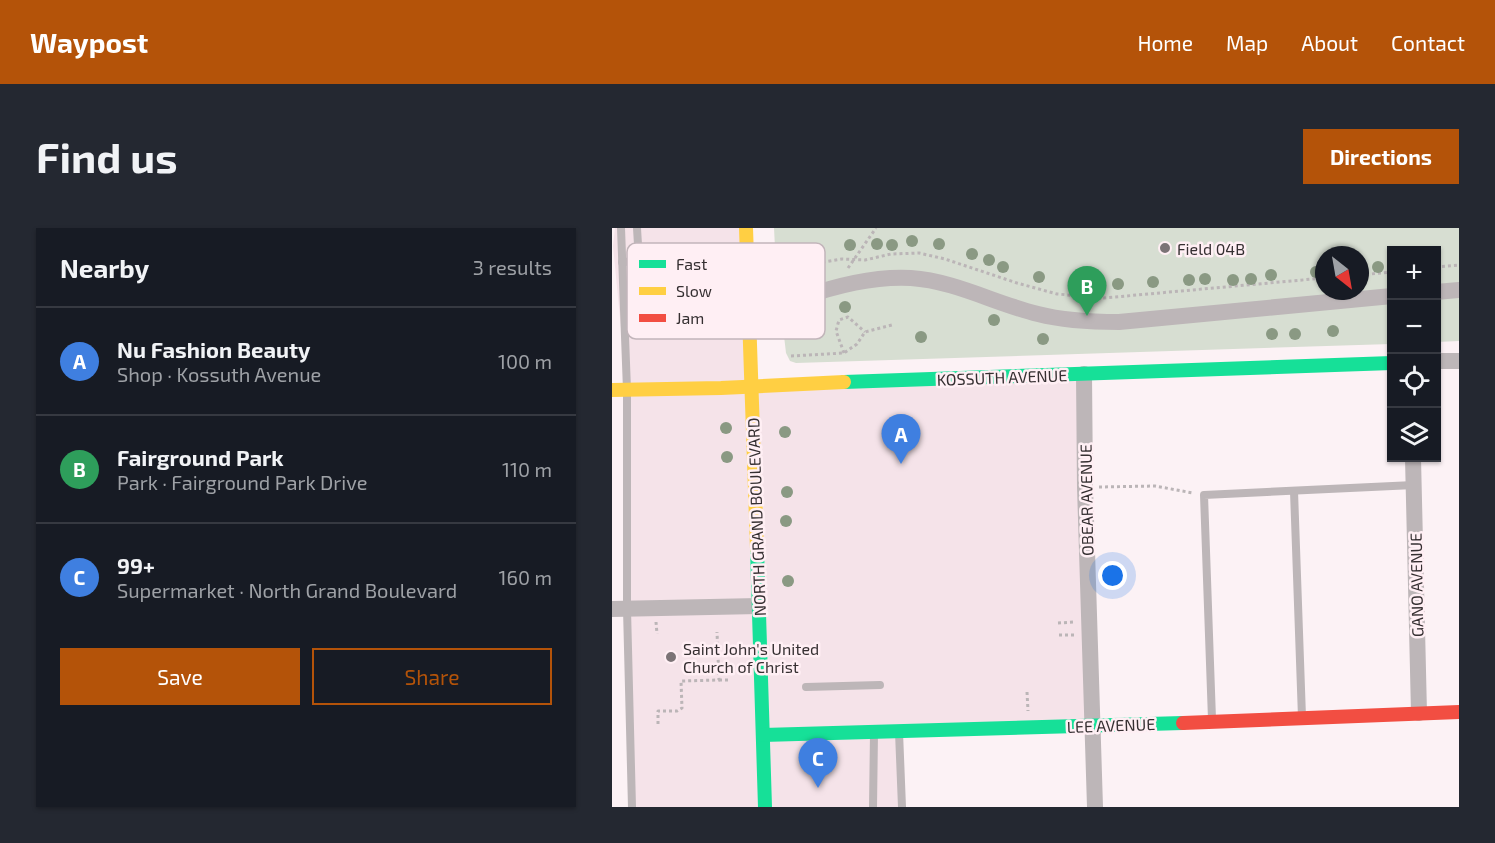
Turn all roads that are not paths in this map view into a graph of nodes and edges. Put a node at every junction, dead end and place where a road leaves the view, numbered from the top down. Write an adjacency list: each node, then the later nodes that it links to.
1 (621, 228): 6 (lane)
2 (638, 228): 4 (lane)
3 (746, 228): 5 (street, NORTH GRAND BOULEVARD)
4 (638, 243)
5 (747, 243)
6 (622, 261): 7 (lane); 19 (lane)
7 (627, 261)
8 (1459, 290): 10 (street)
9 (825, 291): 11 (street)
10 (1441, 292)
11 (1387, 296)
12 (749, 339): 17 (street, NORTH GRAND BOULEVARD)
13 (1441, 361): 14 (street)
14 (1459, 361)
15 (1387, 363): 16 (street, KOSSUTH AVENUE)
16 (1084, 374): 17 (street, KOSSUTH AVENUE); 31 (street, OBEAR AVENUE)
17 (751, 385): 19 (street, KOSSUTH AVENUE); 23 (street, NORTH GRAND BOULEVARD)
18 (612, 390): 19 (street, KOSSUTH AVENUE)
19 (627, 390): 24 (lane)
20 (1413, 462): 21 (street, GANO AVENUE)
21 (1414, 485): 22 (lane); 28 (street, GANO AVENUE)
22 (1294, 491): 29 (lane); 30 (lane)
23 (759, 606): 24 (street); 34 (street, NORTH GRAND BOULEVARD)
24 (620, 609): 35 (lane)
25 (880, 685): 26 (lane)
26 (806, 687)
27 (1459, 712): 28 (street, LEE AVENUE)
28 (1419, 713): 29 (street, LEE AVENUE)
29 (1302, 718): 30 (street, LEE AVENUE)
30 (1212, 722): 31 (street, LEE AVENUE)
31 (1092, 726): 32 (street, LEE AVENUE); 39 (street, OBEAR AVENUE)
32 (899, 732): 33 (street, LEE AVENUE); 38 (lane)
33 (874, 733): 34 (street, LEE AVENUE); 37 (lane)
34 (763, 735): 36 (street, NORTH GRAND BOULEVARD)
35 (632, 807)
36 (765, 807)
37 (873, 807)
38 (902, 807)
39 (1095, 807)

